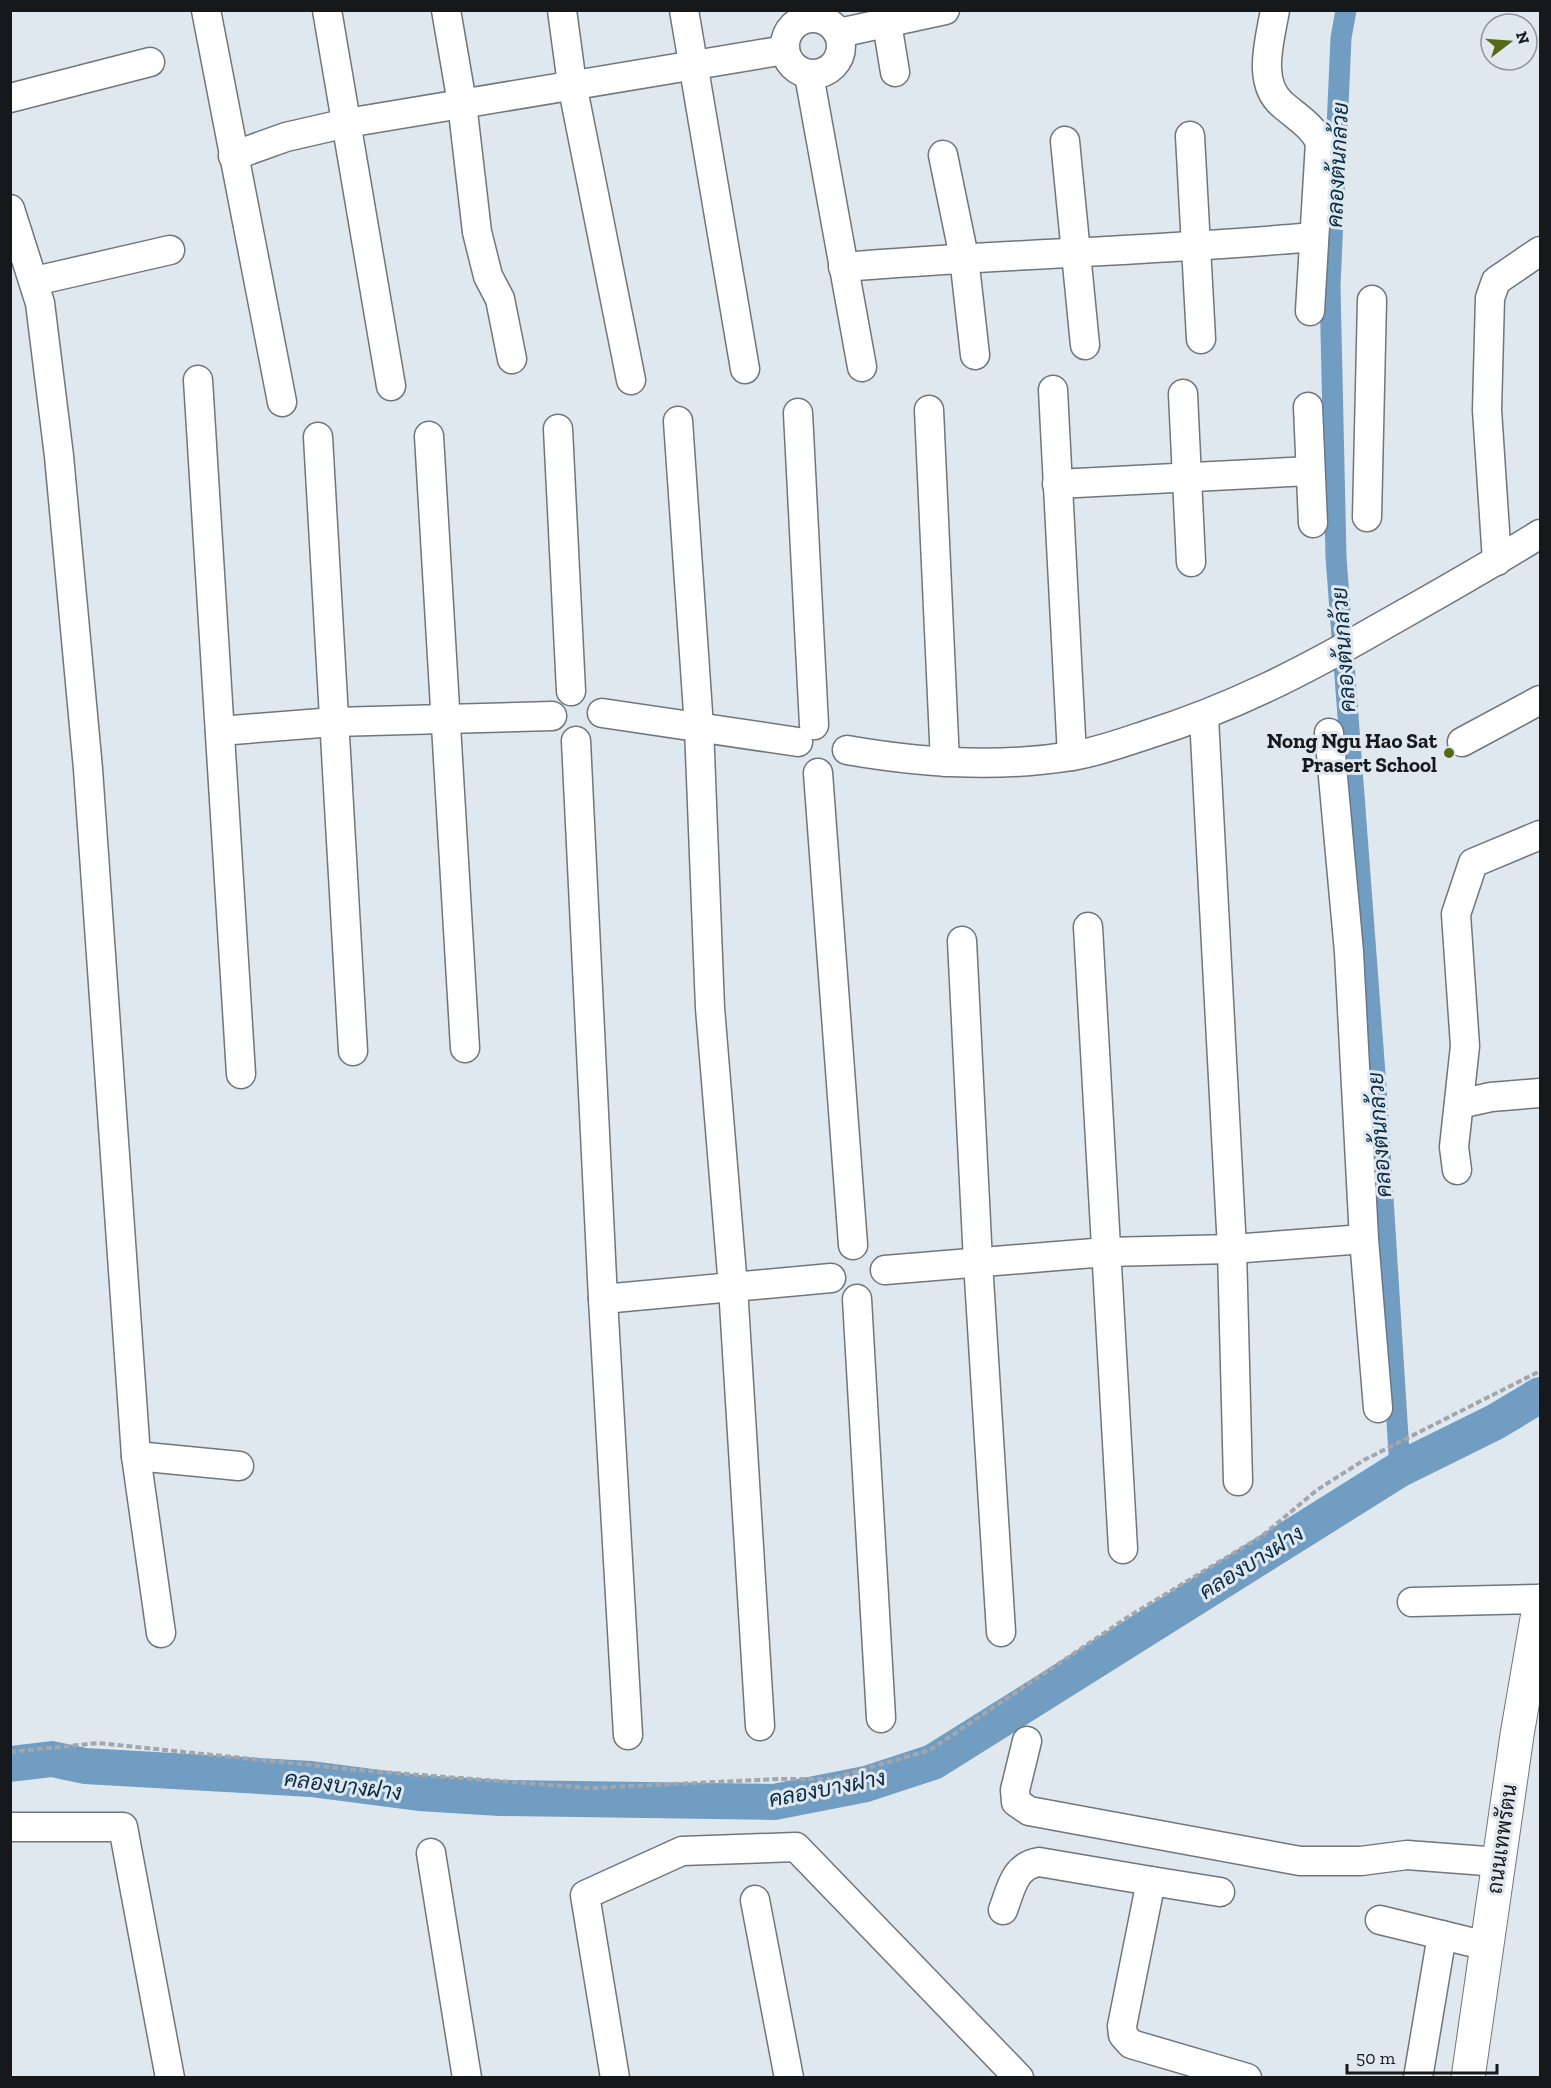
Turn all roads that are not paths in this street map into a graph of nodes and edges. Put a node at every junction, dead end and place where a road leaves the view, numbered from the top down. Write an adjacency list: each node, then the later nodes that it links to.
1 (206, 10): 23 (street)
2 (327, 10): 19 (street)
3 (446, 10): 18 (street)
4 (562, 10): 16 (street)
5 (684, 10): 13 (street)
6 (1275, 10): 25 (street)
7 (931, 12): 9 (street)
8 (811, 14): 10 (street); 11 (street)
9 (887, 23): 10 (street); 14 (street)
10 (839, 33): 15 (street)
11 (785, 50): 13 (street); 15 (street)
12 (150, 62): 17 (street)
13 (694, 65): 16 (street); 40 (street)
14 (895, 72)
15 (809, 75): 31 (street)
16 (572, 84): 18 (street); 42 (street)
17 (10, 98)
18 (462, 103): 19 (street); 38 (street)
19 (347, 123): 23 (street); 43 (street)
20 (1190, 136): 26 (street)
21 (1065, 141): 29 (street)
22 (943, 155): 30 (street)
23 (233, 156): 46 (street)
24 (10, 209): 32 (street)
25 (1314, 237): 26 (street); 34 (street)
26 (1194, 248): 29 (street); 35 (street)
27 (170, 250): 32 (street)
28 (1540, 251): 60 (street)
29 (1076, 255): 30 (street); 36 (street)
30 (964, 257): 31 (street); 37 (street)
31 (843, 267): 39 (street)
32 (35, 281): 99 (street)
33 (1372, 300): 57 (street)
34 (1311, 311)
35 (1201, 339)
36 (1085, 345)
37 (975, 355)
38 (512, 359)
39 (862, 367)
40 (745, 369)
41 (198, 380): 70 (street)
42 (631, 380)
43 (391, 386)
44 (1053, 390): 56 (street)
45 (1183, 394): 55 (street)
46 (282, 402)
47 (1308, 407): 54 (street)
48 (929, 410): 77 (street)
49 (798, 413): 71 (street)
50 (678, 421): 69 (street)
51 (558, 429): 62 (street)
52 (429, 436): 67 (street)
53 (318, 437): 68 (street)
54 (1310, 471): 55 (street); 58 (street)
55 (1186, 477): 56 (street); 61 (street)
56 (1057, 484): 76 (street)
57 (1367, 517)
58 (1313, 523)
59 (1540, 534): 60 (street)
60 (1497, 561): 66 (street)
61 (1191, 562)
62 (571, 691): 64 (street); 65 (street)
63 (1540, 700): 74 (street)
64 (602, 713): 69 (street); 73 (street)
65 (552, 716): 67 (street); 73 (street)
66 (1203, 717): 76 (street); 90 (street)
67 (446, 718): 68 (street); 82 (street)
68 (334, 722): 70 (street); 83 (street)
69 (699, 727): 71 (street); 95 (street)
70 (220, 731): 84 (street)
71 (806, 734): 75 (street); 78 (street)
72 (1329, 734): 88 (street)
73 (576, 741): 96 (street)
74 (1462, 742)
75 (847, 750): 77 (street); 78 (street)
76 (1072, 756): 77 (street)
77 (945, 762)
78 (818, 773): 89 (street)
79 (1540, 835): 86 (street)
80 (1088, 927): 91 (street)
81 (962, 941): 92 (street)
82 (465, 1048)
83 (353, 1052)
84 (241, 1074)
85 (1540, 1092): 86 (street)
86 (1459, 1104): 87 (street)
87 (1457, 1170)
88 (1364, 1239): 90 (street); 98 (street)
89 (854, 1245): 93 (street); 94 (street)
90 (1232, 1249): 91 (street); 101 (street)
91 (1106, 1252): 92 (street); 102 (street)
92 (978, 1262): 93 (street); 105 (street)
93 (885, 1270): 97 (street)
94 (831, 1278): 95 (street); 97 (street)
95 (733, 1287): 96 (street); 108 (street)
96 (603, 1299): 109 (street)
97 (857, 1299): 107 (street)
98 (1378, 1408)
99 (136, 1456): 100 (street); 106 (street)
100 (239, 1466)
101 (1238, 1481)
102 (1123, 1549)
103 (1540, 1600): 104 (street); 113 (main road, ถนนเทพรัตน)
104 (1412, 1602)
105 (1000, 1632)
106 (161, 1633)
107 (881, 1718)
108 (760, 1726)
109 (628, 1735)
110 (1027, 1741): 113 (street)
111 (10, 1827): 121 (street)
112 (431, 1853): 122 (street)
113 (1498, 1862): 120 (main road, ถนนเทพรัตน)
114 (1151, 1881): 115 (street); 117 (street); 126 (street)
115 (1220, 1892)
116 (755, 1900): 124 (street)
117 (1003, 1910)
118 (1380, 1920): 119 (street)
119 (1442, 1935): 120 (street); 127 (street)
120 (1487, 1946): 128 (main road, ถนนเทพรัตน)
121 (170, 2078)
122 (467, 2078)
123 (615, 2078): 125 (street)
124 (789, 2078)
125 (1019, 2078)
126 (1247, 2078)
127 (1418, 2078)
128 (1468, 2078)

